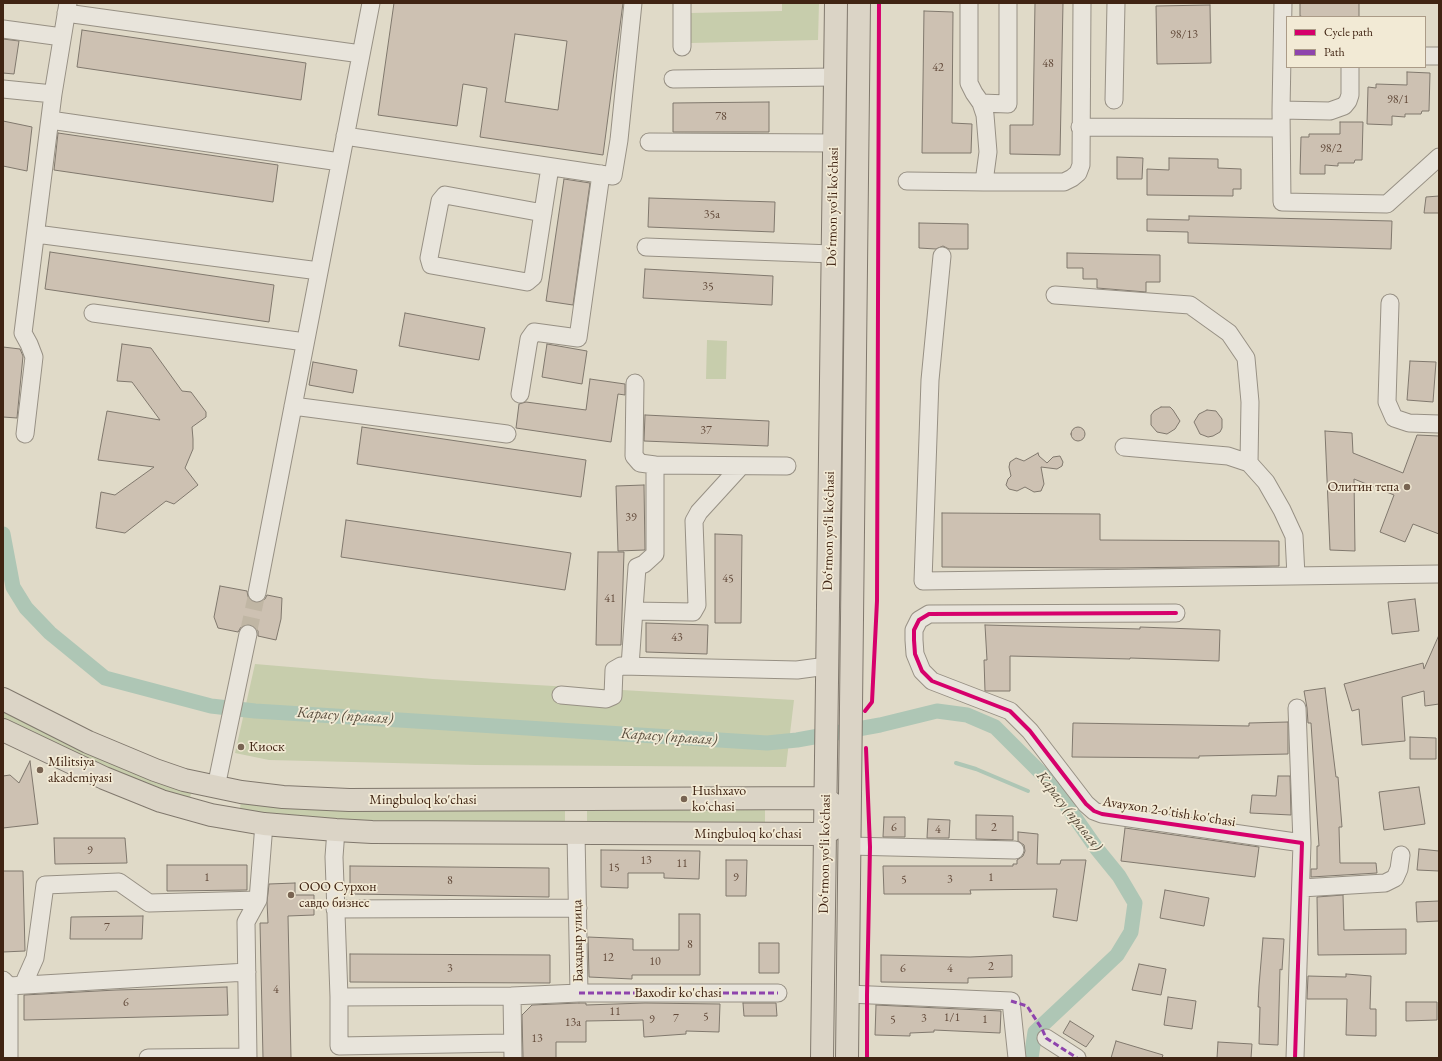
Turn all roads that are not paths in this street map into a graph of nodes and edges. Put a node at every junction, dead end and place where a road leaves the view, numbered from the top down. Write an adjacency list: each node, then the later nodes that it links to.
1 (370, 3): 15 (street)
2 (633, 3): 36 (street)
3 (682, 3): 14 (street)
4 (836, 3): 20 (main road, Do‘rmon yo‘li ko‘chasi)
5 (859, 3): 76 (main road, Do‘rmon yo‘li ko‘chasi)
6 (969, 3): 25 (street)
7 (1008, 3): 25 (street)
8 (1082, 3): 28 (street)
9 (1116, 3): 24 (street)
10 (1283, 3): 16 (street)
11 (67, 8): 13 (street); 15 (street)
12 (3, 29): 13 (street)
13 (62, 37): 23 (street)
14 (682, 47)
15 (361, 54): 30 (street)
16 (1285, 56): 26 (street)
17 (1426, 56): 18 (street)
18 (1439, 56)
19 (1350, 68): 26 (street)
20 (835, 77): 21 (street); 32 (main road, Do‘rmon yo‘li ko‘chasi)
21 (673, 79)
22 (3, 88): 23 (street)
23 (53, 94): 27 (street)
24 (1114, 100)
25 (981, 103): 38 (street)
26 (1281, 110): 29 (street)
27 (50, 120): 34 (street); 40 (street)
28 (1080, 127): 29 (street); 38 (street)
29 (1281, 128): 33 (street)
30 (345, 136): 34 (street); 35 (street)
31 (650, 142): 32 (street)
32 (834, 143): 42 (main road, Do‘rmon yo‘li ko‘chasi)
33 (1439, 157)
34 (340, 162): 44 (street)
35 (550, 167): 36 (street); 39 (street)
36 (601, 174): 50 (street)
37 (907, 181): 38 (street)
38 (984, 182)
39 (543, 213): 39 (street)
40 (36, 234): 44 (street); 53 (street)
41 (646, 246): 42 (street)
42 (832, 254): 67 (main road, Do‘rmon yo‘li ko‘chasi)
43 (942, 256): 61 (street)
44 (319, 271): 48 (street)
45 (1055, 295): 56 (street)
46 (1390, 303): 52 (street)
47 (93, 313): 48 (street)
48 (305, 342): 51 (street)
49 (635, 384): 57 (street)
50 (520, 394)
51 (293, 406): 54 (street); 62 (street)
52 (1439, 424)
53 (25, 434)
54 (506, 434)
55 (1124, 447): 56 (street)
56 (1249, 463): 61 (street)
57 (655, 465): 58 (street); 63 (street)
58 (741, 466): 59 (street); 63 (street)
59 (787, 466)
60 (1439, 574): 61 (street)
61 (1296, 576)
62 (256, 593)
63 (634, 611): 66 (street)
64 (1176, 613): 81 (street, Avayxon 2-o'tish ko'chasi)
65 (248, 634): 72 (street)
66 (630, 666): 67 (street); 68 (street)
67 (827, 666): 73 (main road, Do‘rmon yo‘li ko‘chasi)
68 (561, 695)
69 (3, 699): 72 (main road, Mingbuloq ko'chasi)
70 (1297, 708): 81 (street)
71 (3, 730): 75 (main road, Mingbuloq ko'chasi)
72 (216, 787): 74 (main road, Mingbuloq ko'chasi); 75 (main road)
73 (825, 798): 74 (main road, Mingbuloq ko'chasi); 76 (main road); 80 (main road, Do‘rmon yo‘li ko‘chasi)
74 (576, 799): 79 (main road)
75 (211, 815): 77 (main road, Mingbuloq ko'chasi)
76 (850, 816): 80 (main road); 82 (main road, Do‘rmon yo‘li ko‘chasi)
77 (264, 824): 78 (main road, Mingbuloq ko'chasi); 86 (street)
78 (336, 830): 79 (main road, Mingbuloq ko'chasi); 88 (street)
79 (576, 833): 80 (main road, Mingbuloq ko'chasi); 87 (street, Бахадыр улица)
80 (825, 834): 101 (main road, Do‘rmon yo‘li ko‘chasi)
81 (1302, 843): 85 (street)
82 (850, 846): 83 (street); 93 (main road, Do‘rmon yo‘li ko‘chasi)
83 (1015, 850)
84 (1401, 855): 85 (street)
85 (1301, 888): 105 (street)
86 (258, 900): 89 (street); 90 (street)
87 (578, 908): 88 (street); 91 (street, Бахадыр улица)
88 (335, 909): 95 (street)
89 (247, 972): 90 (street); 98 (street)
90 (12, 984): 99 (street)
91 (579, 993): 92 (street, Baxodir ko'chasi); 94 (street, Бахадыр улица)
92 (778, 993)
93 (848, 994): 102 (main road, Do‘rmon yo‘li ko‘chasi); 103 (street)
94 (512, 996): 95 (street, Бахадыр улица); 97 (street)
95 (339, 997): 97 (street)
96 (1046, 1038): 104 (street)
97 (510, 1050)
98 (248, 1057): 100 (street)
99 (9, 1058)
100 (148, 1058)
101 (822, 1058)
102 (847, 1058)
103 (1017, 1058)
104 (1077, 1058)
105 (1295, 1058)

